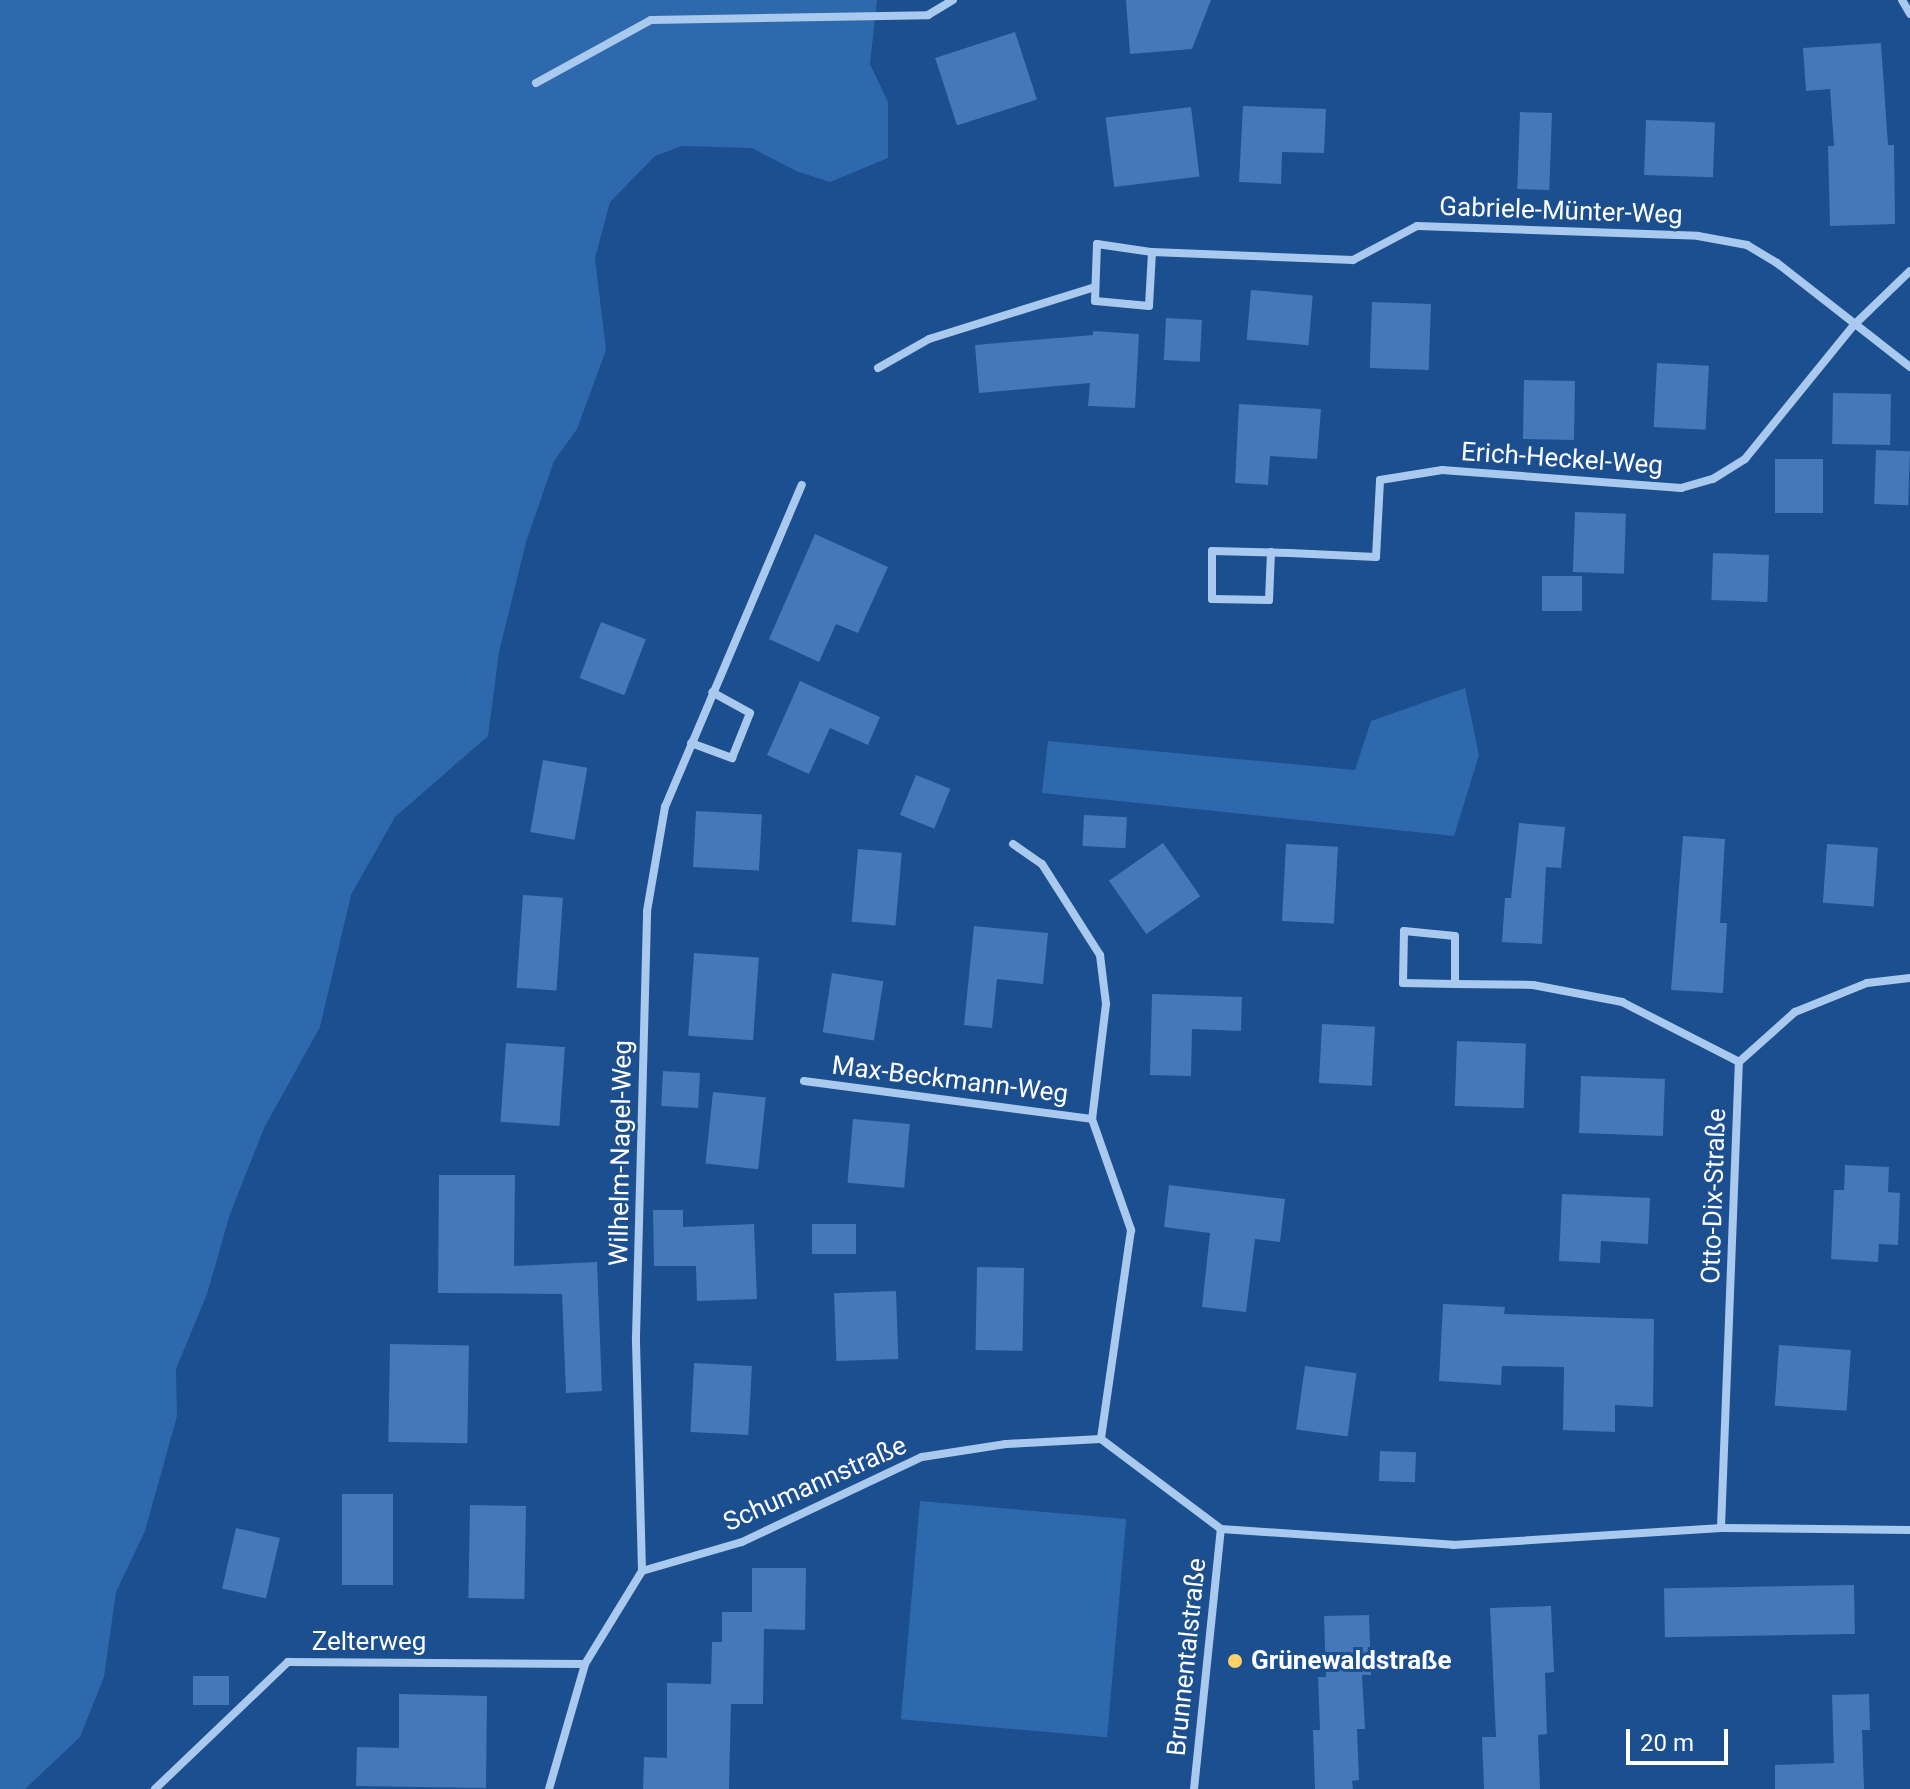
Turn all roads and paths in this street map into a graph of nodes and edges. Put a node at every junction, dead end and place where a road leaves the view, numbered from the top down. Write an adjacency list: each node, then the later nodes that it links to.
1 (953, 0): 4 (street)
2 (1902, 0): 3 (street)
3 (1910, 14)
4 (536, 83)
5 (1152, 252): 7 (street, Gabriele-Münter-Weg); 7 (street); 8 (street, Gabriele-Münter-Weg)
6 (1910, 271): 8 (street)
7 (1095, 287): 10 (street)
8 (1853, 326): 9 (street); 12 (street, Erich-Heckel-Weg)
9 (1910, 367)
10 (878, 368)
11 (802, 485): 13 (street, Wilhelm-Nagel-Weg)
12 (1271, 552): 12 (street, Erich-Heckel-Weg)
13 (712, 692): 14 (street, Wilhelm-Nagel-Weg); 14 (street)
14 (691, 743): 25 (street, Wilhelm-Nagel-Weg)
15 (1013, 844): 20 (street, Max-Beckmann-Weg)
16 (1910, 978): 18 (street)
17 (1455, 984): 17 (street); 18 (street)
18 (1739, 1062): 22 (street, Otto-Dix-Straße)
19 (804, 1081): 20 (street, Max-Beckmann-Weg)
20 (1092, 1119): 21 (street, Max-Beckmann-Weg)
21 (1101, 1439): 23 (street); 25 (street, Schumannstraße)
22 (1721, 1528): 23 (street); 24 (street)
23 (1221, 1529): 29 (street, Brunnentalstraße)
24 (1910, 1530)
25 (642, 1571): 26 (street)
26 (585, 1664): 27 (street, Zelterweg); 28 (street)
27 (155, 1789)
28 (549, 1789)
29 (1194, 1789)

